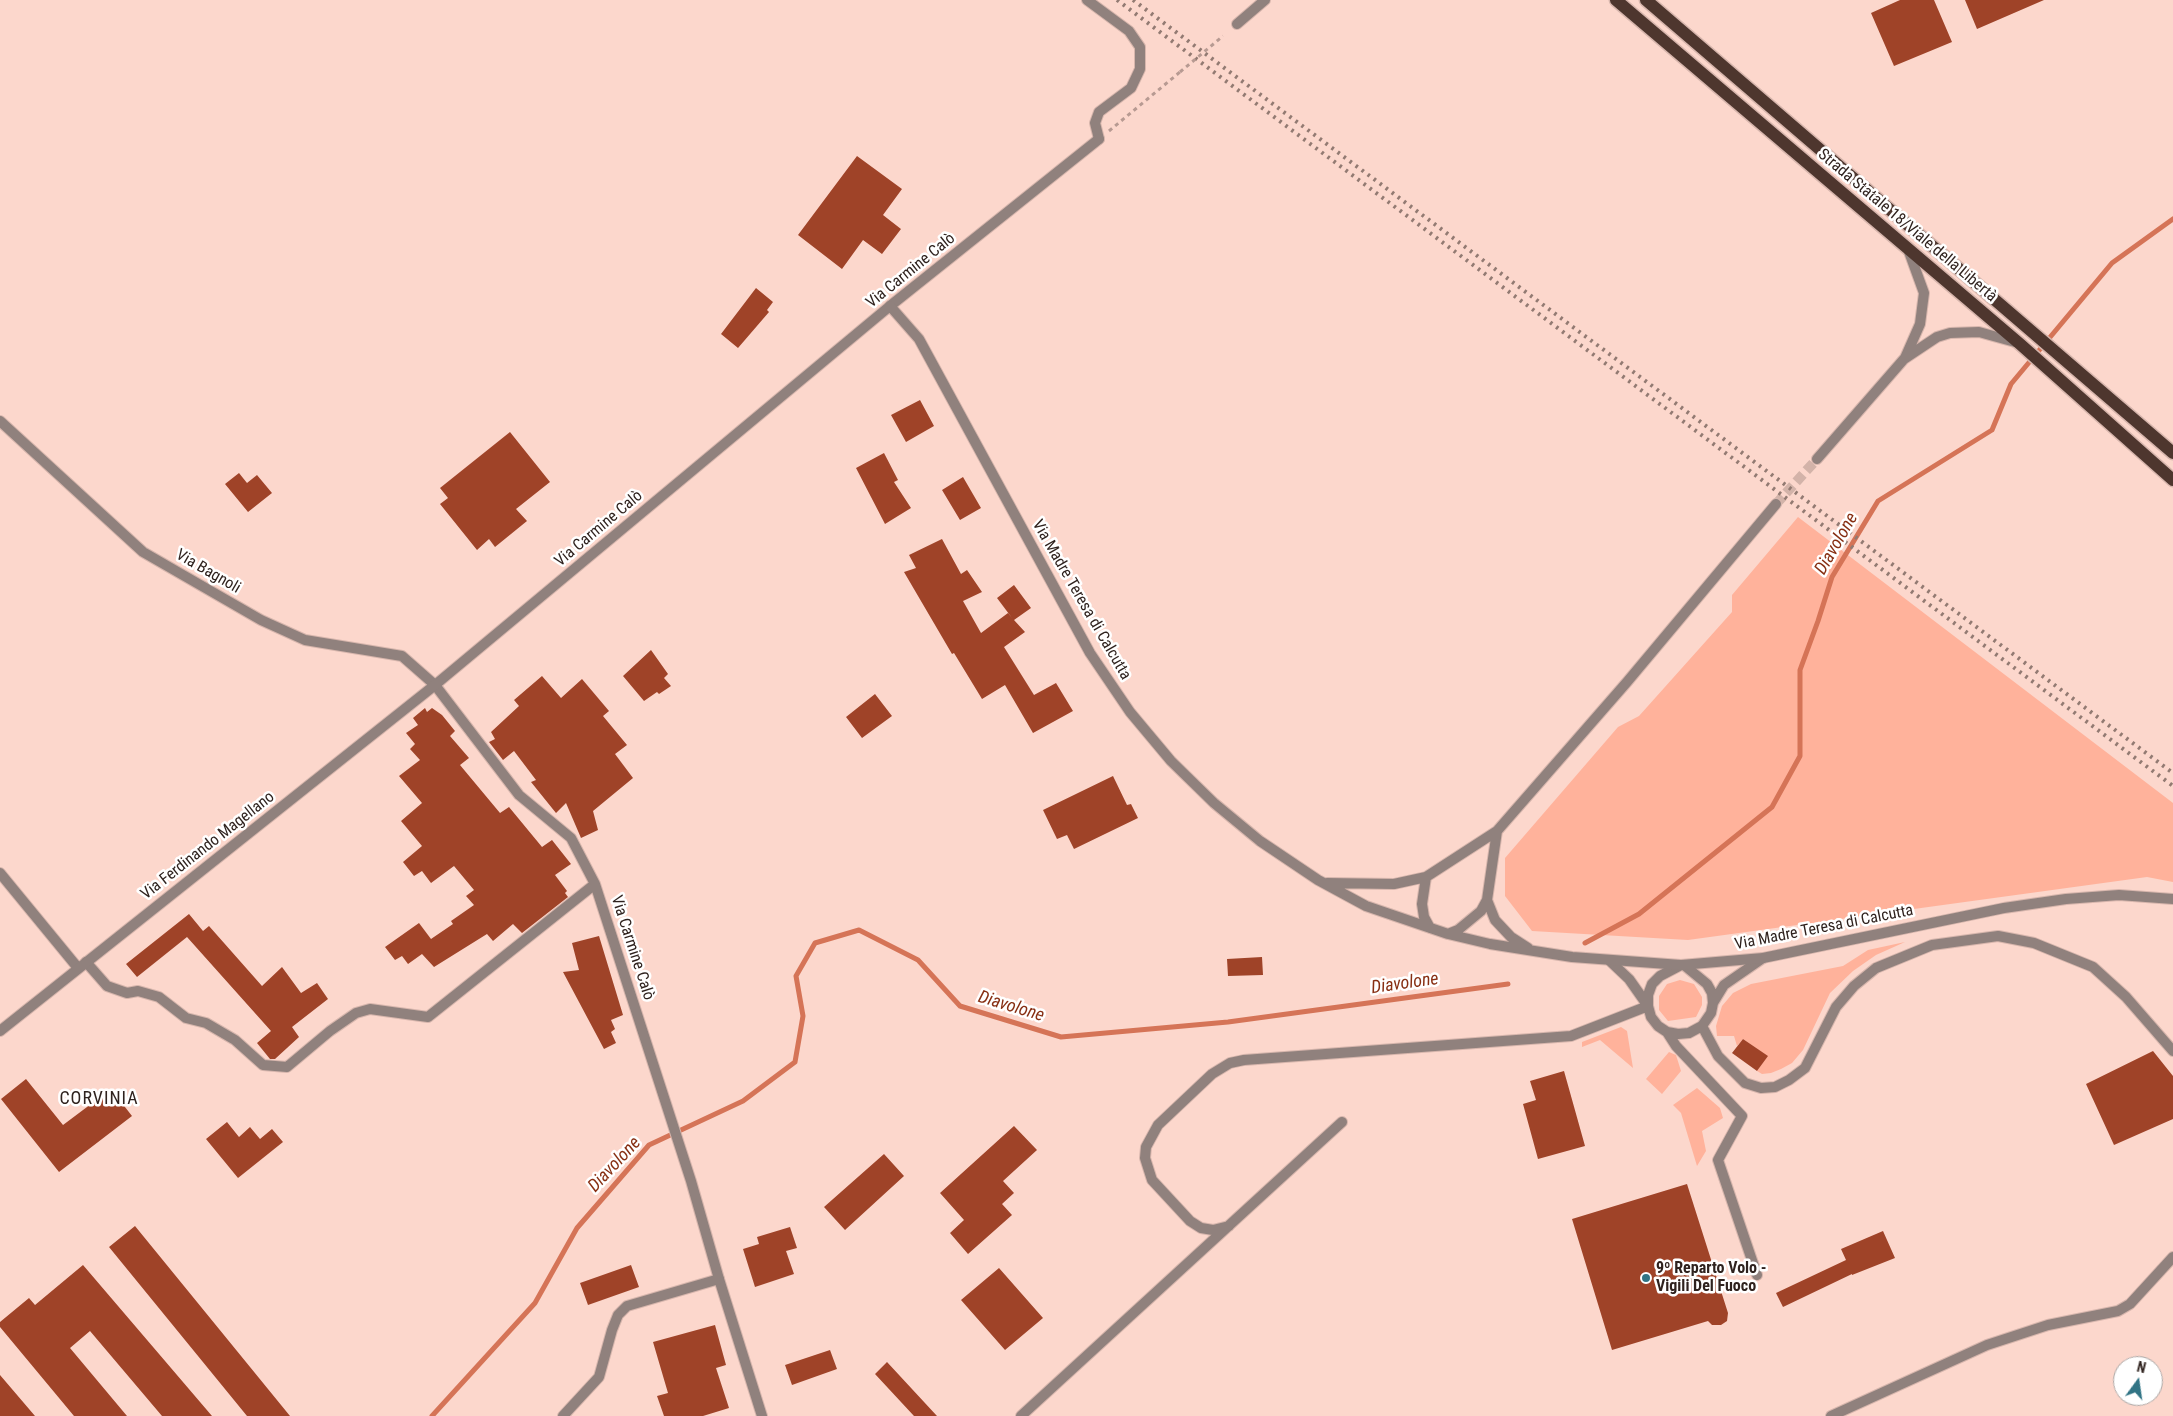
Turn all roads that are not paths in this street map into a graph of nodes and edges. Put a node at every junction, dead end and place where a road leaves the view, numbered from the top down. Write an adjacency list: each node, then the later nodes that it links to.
1 (1087, 0): 7 (street, Via Carmine Calò)
2 (1265, 0): 5 (street)
3 (1616, 0): 6 (main road, Strada Statale 18/Viale della Libertà)
4 (1646, 0): 11 (main road, Strada Statale 18/Viale della Libertà)
5 (1237, 24)
6 (1908, 248): 8 (main road, Strada Statale 18/Viale della Libertà); 9 (street)
7 (890, 306): 15 (street, Via Carmine Calò); 19 (street, Via Madre Teresa di Calcutta)
8 (2023, 346): 9 (street); 13 (main road, Strada Statale 18/Viale della Libertà)
9 (1904, 359): 12 (street)
10 (0, 421): 15 (street, Via Bagnoli)
11 (2173, 453)
12 (1817, 459)
13 (2173, 480)
14 (1776, 504): 16 (street)
15 (435, 685): 20 (street, Via Carmine Calò); 28 (street, Via Ferdinando Magellano)
16 (1497, 831): 18 (street); 22 (street)
17 (0, 872): 28 (street)
18 (1426, 877): 19 (street); 23 (street)
19 (1324, 883): 23 (street, Via Madre Teresa di Calcutta)
20 (595, 884): 28 (street); 40 (street, Via Carmine Calò)
21 (2173, 899): 26 (street, Via Madre Teresa di Calcutta)
22 (1487, 900): 24 (street); 25 (street)
23 (1430, 928): 24 (street, Via Madre Teresa di Calcutta)
24 (1448, 934): 25 (street, Via Madre Teresa di Calcutta)
25 (1533, 951): 27 (street, Via Madre Teresa di Calcutta)
26 (1763, 958): 29 (street, Via Madre Teresa di Calcutta); 30 (street)
27 (1609, 960): 29 (street, Via Madre Teresa di Calcutta); 31 (street)
28 (82, 965): 33 (street, Via Ferdinando Magellano)
29 (1683, 965): 30 (street); 31 (street)
30 (1713, 1003): 32 (street)
31 (1648, 1006): 34 (street); 37 (street)
32 (1702, 1026): 34 (street); 35 (street)
33 (0, 1031)
34 (1667, 1032): 39 (street)
35 (2173, 1051)
36 (1342, 1122): 37 (street)
37 (1229, 1226): 43 (street)
38 (2173, 1257): 44 (street)
39 (1758, 1275)
40 (719, 1278): 41 (street); 42 (street, Via Carmine Calò)
41 (563, 1416)
42 (762, 1416)
43 (1021, 1416)
44 (1831, 1416)

